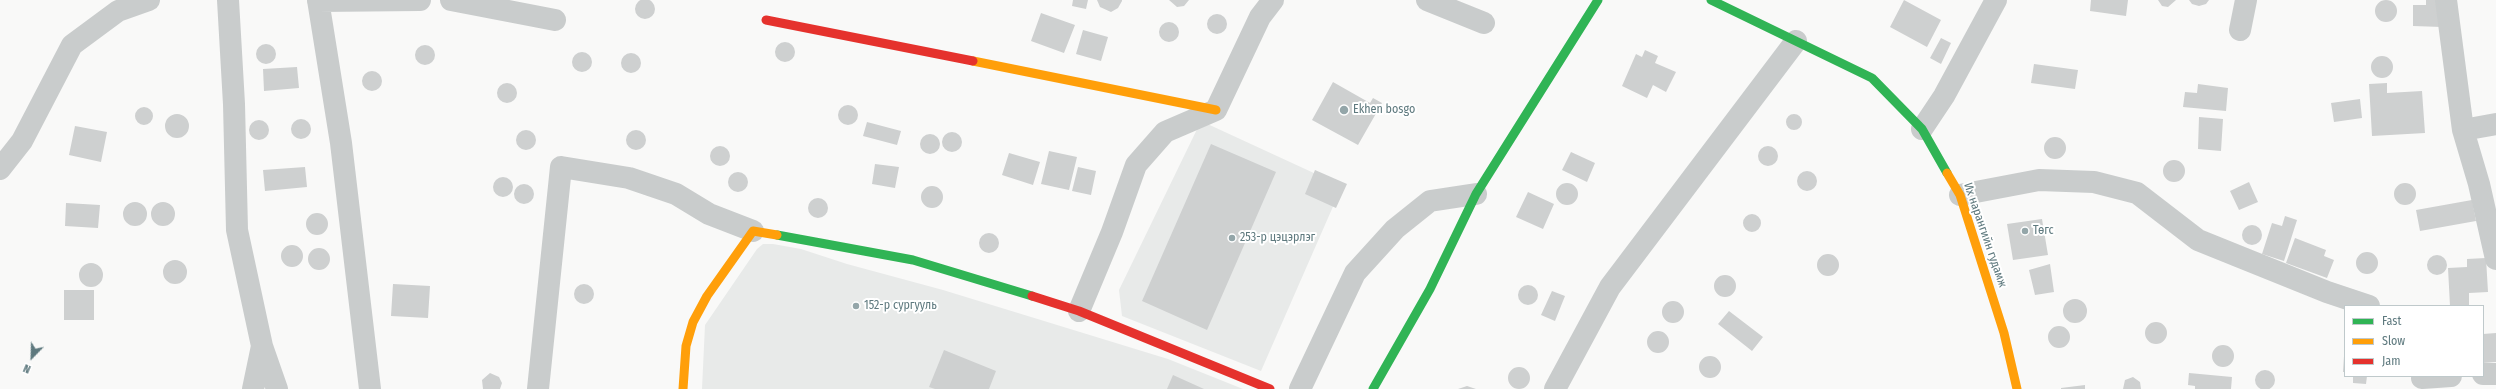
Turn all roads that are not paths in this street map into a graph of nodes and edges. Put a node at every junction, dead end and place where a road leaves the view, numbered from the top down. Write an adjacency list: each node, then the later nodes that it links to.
1 (149, 0): 22 (street)
2 (228, 0): 29 (street)
3 (420, 0): 12 (street)
4 (451, 0): 13 (street)
5 (1273, 0): 18 (street)
6 (1426, 0): 15 (street)
7 (1598, 0): 23 (street)
8 (1711, 0): 17 (street, Их нарангийн гудамж)
9 (1996, 0): 20 (street)
10 (2246, 0): 16 (street)
11 (2446, 0): 21 (street)
12 (318, 1): 36 (street)
13 (555, 20)
14 (766, 20): 18 (street)
15 (1484, 23)
16 (2240, 30)
17 (1796, 41): 20 (street, Их нарангийн гудамж); 42 (street)
18 (1216, 110): 28 (street)
19 (2496, 124): 21 (street)
20 (1922, 129): 24 (street, Их нарангийн гудамж)
21 (2463, 130): 26 (street)
22 (0, 170)
23 (1476, 194): 40 (street); 41 (street)
24 (1960, 195): 27 (street); 43 (street, Их нарангийн гудамж)
25 (753, 231): 28 (street); 37 (street); 38 (street)
26 (2496, 259)
27 (2366, 305)
28 (1079, 311): 39 (street)
29 (262, 346): 34 (street); 35 (street)
30 (2484, 374): 31 (street)
31 (2496, 374)
32 (2445, 377): 33 (street)
33 (2421, 381)
34 (253, 389)
35 (277, 389)
36 (370, 389)
37 (538, 389)
38 (683, 389)
39 (1270, 389)
40 (1300, 389)
41 (1373, 389)
42 (1555, 389)
43 (2017, 389)

